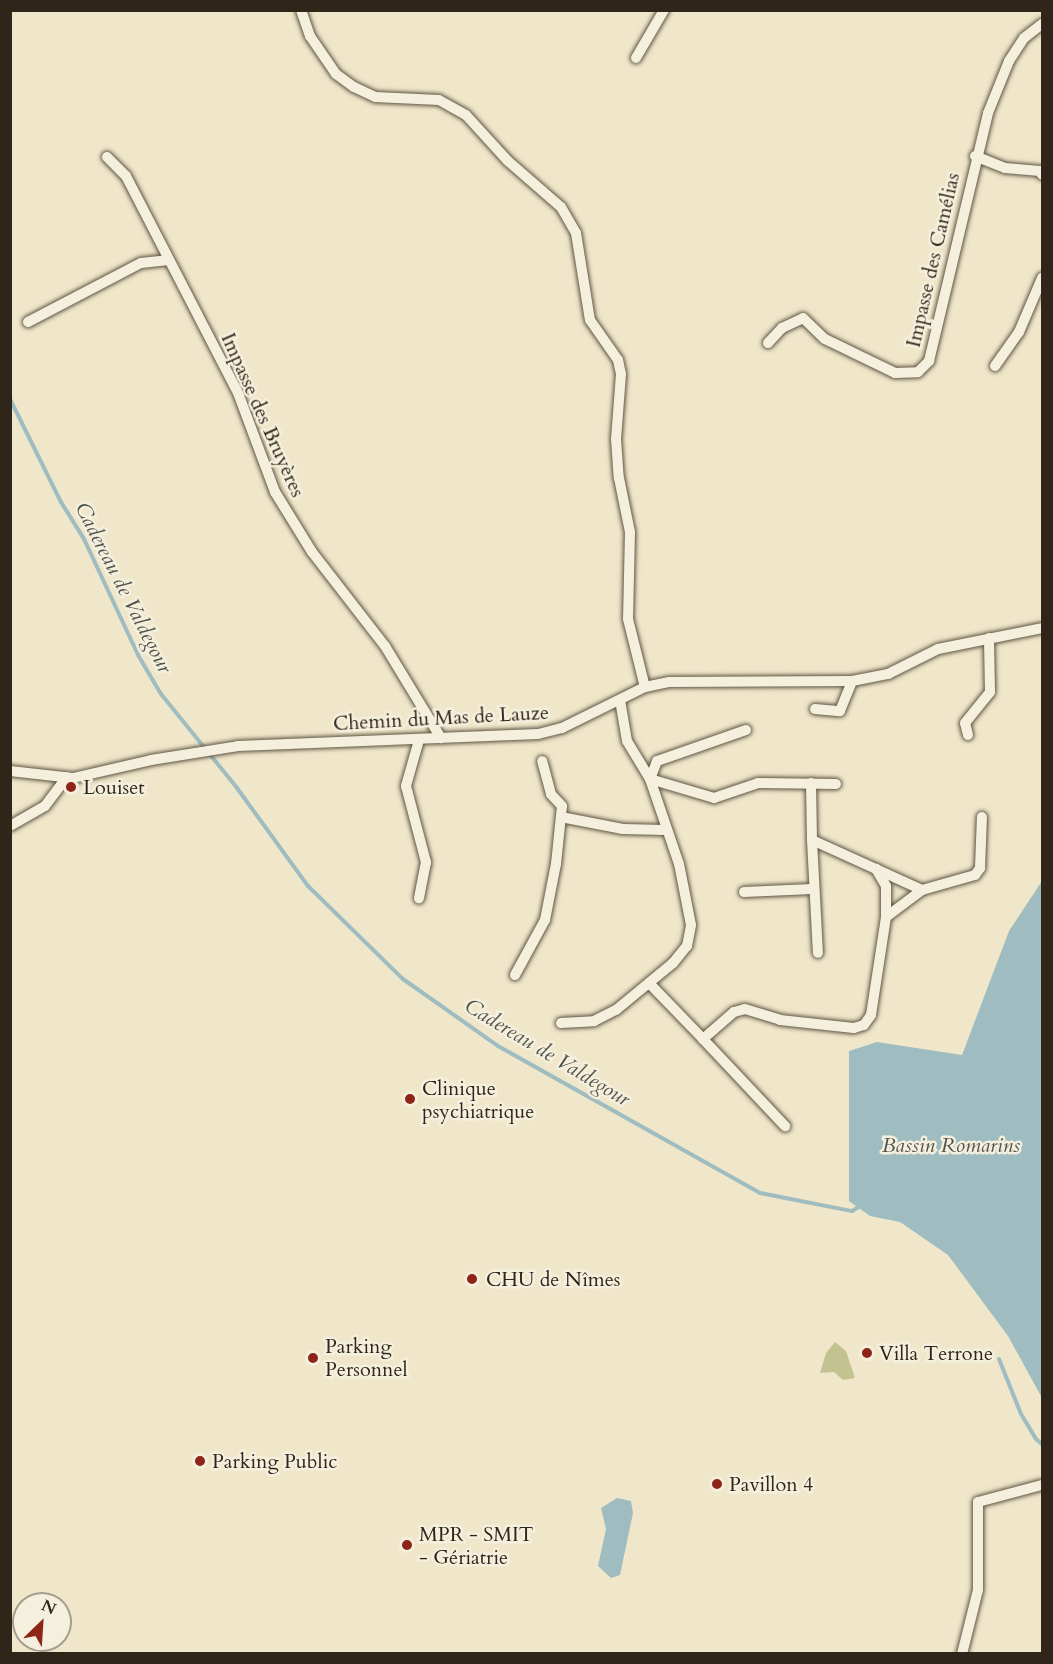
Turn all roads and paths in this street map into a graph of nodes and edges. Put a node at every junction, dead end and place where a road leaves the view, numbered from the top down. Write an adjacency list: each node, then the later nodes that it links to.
1 (301, 10): 16 (street)
2 (664, 10): 4 (street)
3 (1042, 24): 5 (street, Impasse des Camélias)
4 (636, 58)
5 (975, 156): 7 (street, Impasse des Camélias); 11 (street, Impasse des Camélias)
6 (107, 157): 8 (street, Impasse des Bruyères)
7 (1042, 175)
8 (169, 260): 10 (street); 21 (street, Impasse des Bruyères)
9 (1042, 278): 12 (street)
10 (28, 322)
11 (768, 343)
12 (995, 366)
13 (1042, 628): 14 (street, Chemin du Mas de Lauze)
14 (989, 638): 15 (street, Chemin du Mas de Lauze); 20 (street)
15 (852, 681): 16 (street, Chemin du Mas de Lauze); 18 (street)
16 (645, 687): 17 (street, Chemin du Mas de Lauze)
17 (620, 700): 21 (street, Chemin du Mas de Lauze); 25 (street)
18 (815, 709)
19 (746, 730): 25 (street)
20 (968, 735)
21 (441, 738): 22 (street, Chemin du Mas de Lauze)
22 (419, 740): 26 (street, Chemin du Mas de Lauze); 38 (street)
23 (542, 761): 29 (street)
24 (10, 771): 26 (street, Chemin du Mas de Lauze)
25 (650, 779): 27 (street); 32 (street)
26 (64, 782): 31 (street)
27 (811, 783): 28 (street); 33 (street)
28 (836, 784)
29 (561, 817): 32 (street); 41 (street)
30 (982, 817): 36 (street)
31 (10, 826)
32 (665, 830): 42 (street)
33 (812, 840): 34 (street); 35 (street)
34 (876, 869): 36 (street); 39 (street)
35 (812, 890): 37 (street); 40 (street)
36 (922, 890): 39 (street)
37 (744, 892)
38 (419, 898)
39 (886, 917): 44 (street)
40 (818, 953)
41 (515, 975)
42 (649, 983): 43 (street); 44 (street)
43 (561, 1023)
44 (703, 1039): 45 (street)
45 (785, 1126)
46 (1042, 1485): 47 (street)
47 (962, 1653)

